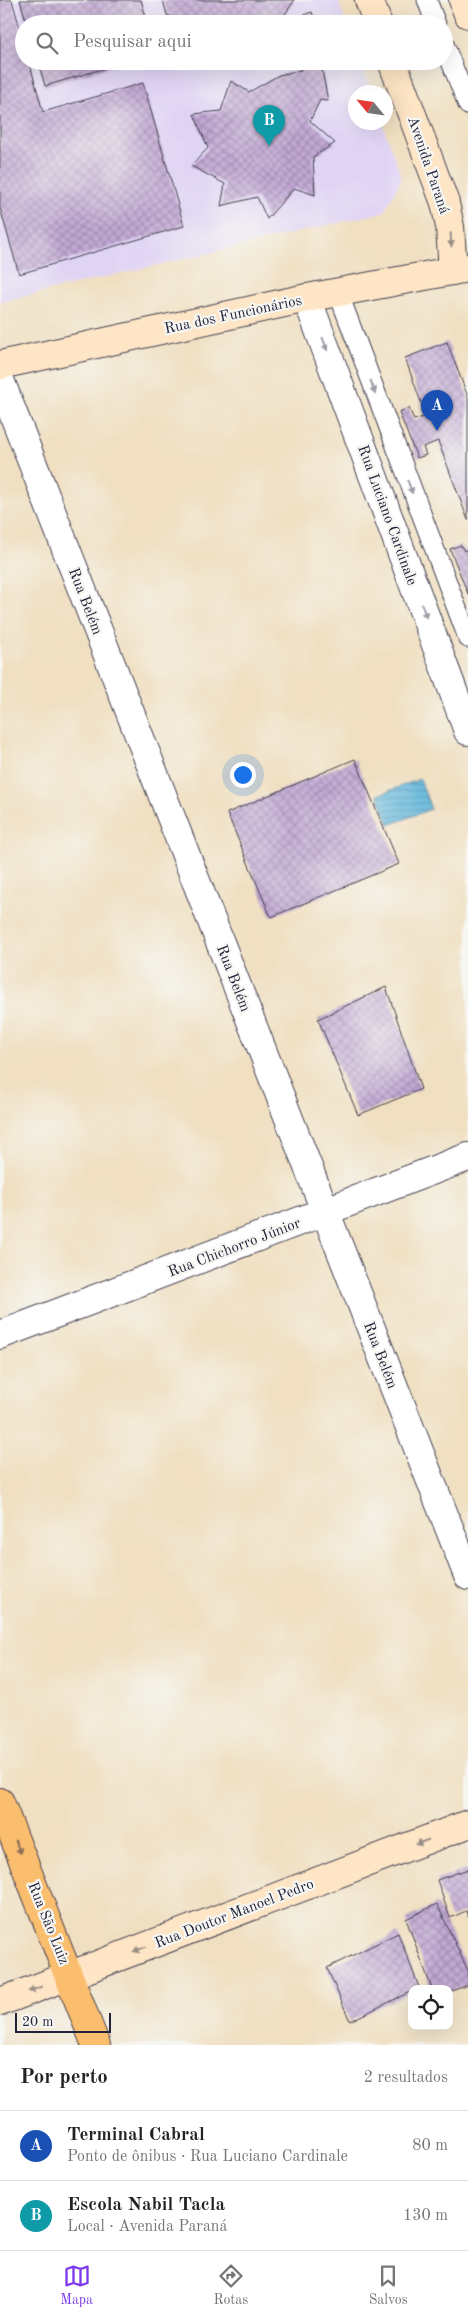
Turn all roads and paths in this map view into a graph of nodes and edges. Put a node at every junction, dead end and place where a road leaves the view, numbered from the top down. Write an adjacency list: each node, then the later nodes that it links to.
1 (369, 0): 5 (street)
2 (427, 0): 6 (lane)
3 (463, 0): 4 (street)
4 (468, 14)
5 (375, 15)
6 (433, 15)
7 (453, 67): 9 (lane)
8 (395, 70): 10 (street, Avenida Paraná, one-way to 10)
9 (468, 105)
10 (460, 270): 11 (street, Rua dos Funcionários)
11 (338, 292): 12 (street, Rua dos Funcionários); 15 (lane, one-way to 15)
12 (307, 298): 13 (street, Rua dos Funcionários); 16 (street, Rua Luciano Cardinale, one-way to 16)
13 (0, 365)
14 (0, 380): 18 (street, Rua Belém)
15 (468, 638)
16 (468, 732)
17 (468, 1157): 18 (street, Rua Chichorro Júnior)
18 (325, 1212): 19 (street, Rua Chichorro Júnior); 20 (street, Rua Belém)
19 (0, 1335)
20 (468, 1576)
21 (0, 1802): 23 (main road, Rua São Luiz, one-way to 23)
22 (468, 1824): 23 (street, Rua Doutor Manoel Pedro, one-way to 23)
23 (70, 1976): 24 (street, Rua Doutor Manoel Pedro, one-way to 24); 25 (main road, Rua São Luiz)
24 (0, 2002)
25 (96, 2045)

